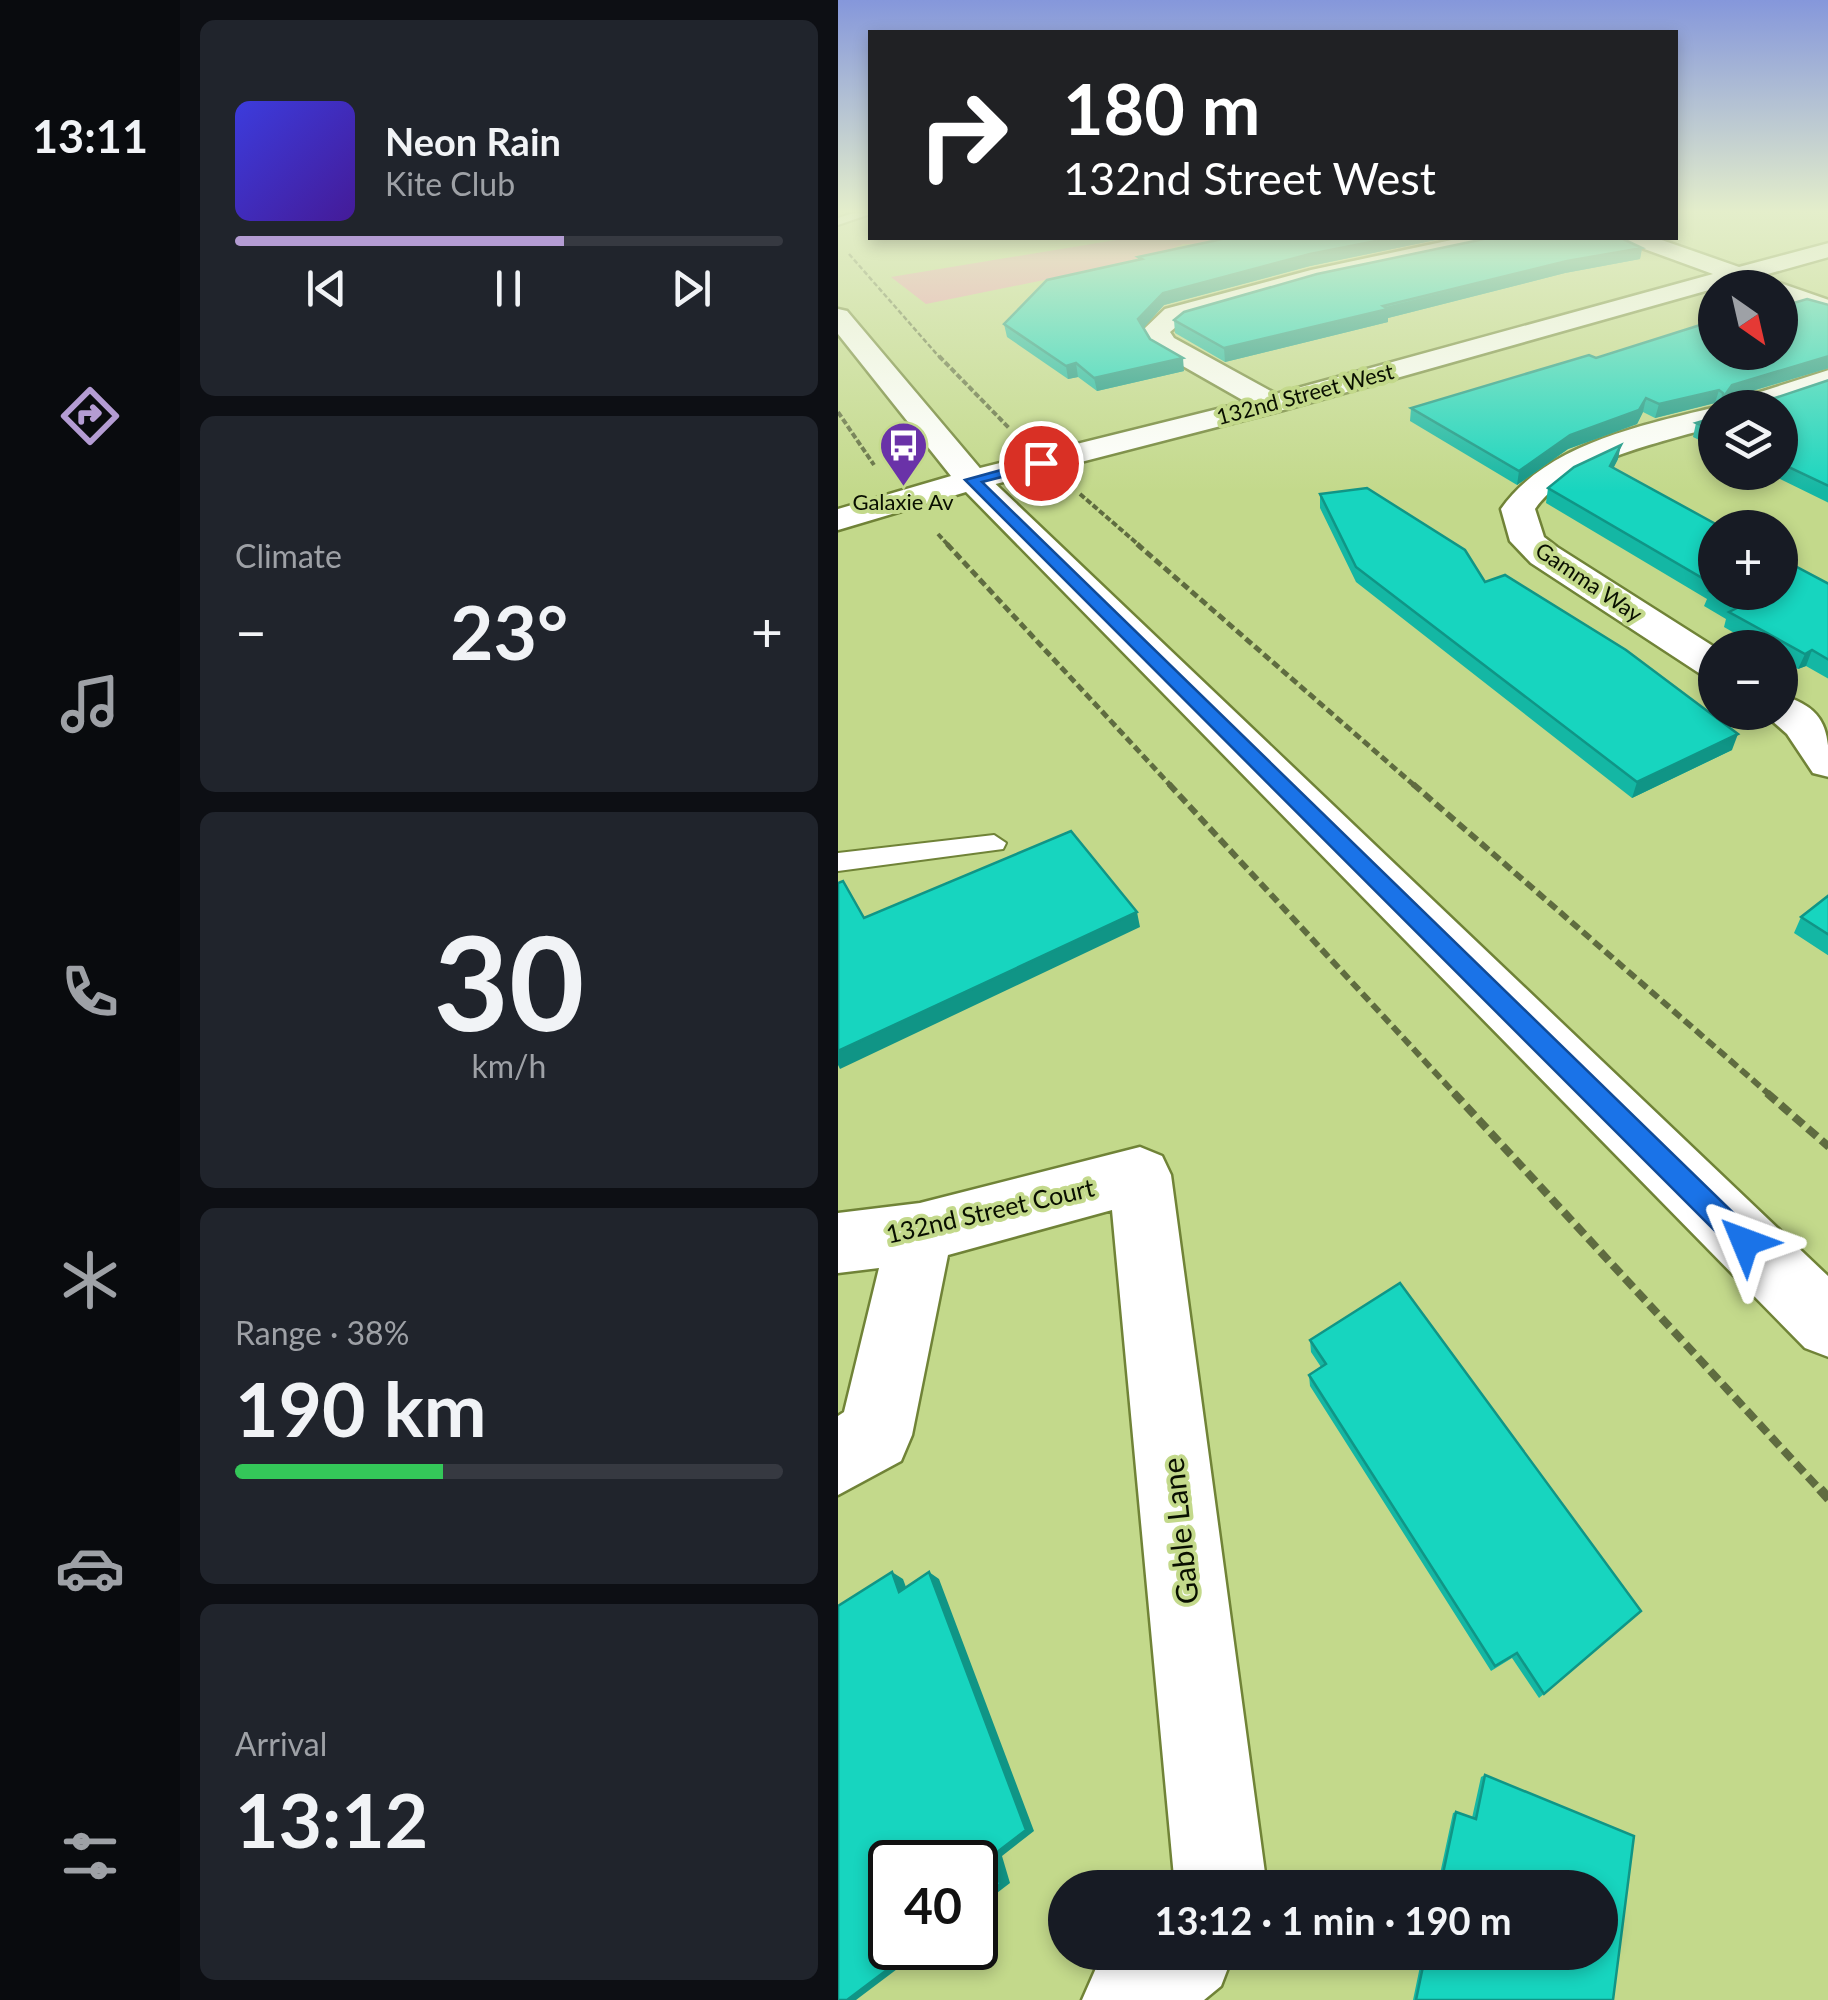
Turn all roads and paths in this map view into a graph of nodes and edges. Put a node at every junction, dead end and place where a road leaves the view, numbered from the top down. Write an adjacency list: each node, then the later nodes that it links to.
1 (894, 305): 10 (path)
2 (1209, 305): 7 (street)
3 (1627, 305): 7 (street, 132nd Street West)
4 (838, 317): 12 (street)
5 (1828, 378): 6 (street)
6 (1793, 390)
7 (1272, 404): 12 (street, 132nd Street West)
8 (838, 412): 11 (path)
9 (1698, 422): 16 (street, Gamma Way)
10 (1014, 434)
11 (874, 465)
12 (972, 480): 14 (street, 132nd Street West); 25 (street)
13 (1079, 493): 21 (path)
14 (838, 520)
15 (928, 522): 27 (path)
16 (1698, 654)
17 (1798, 721): 18 (street)
18 (1828, 763)
19 (994, 843): 20 (lane)
20 (838, 862)
21 (1828, 1146)
22 (1140, 1175): 23 (street, 132nd Street Court); 28 (street, Gable Lane)
23 (920, 1232): 24 (street, 132nd Street Court); 26 (street)
24 (838, 1242)
25 (1828, 1324)
26 (838, 1458)
27 (1828, 1499)
28 (1219, 1870)
29 (1167, 1970): 30 (street)
30 (1131, 2000)

